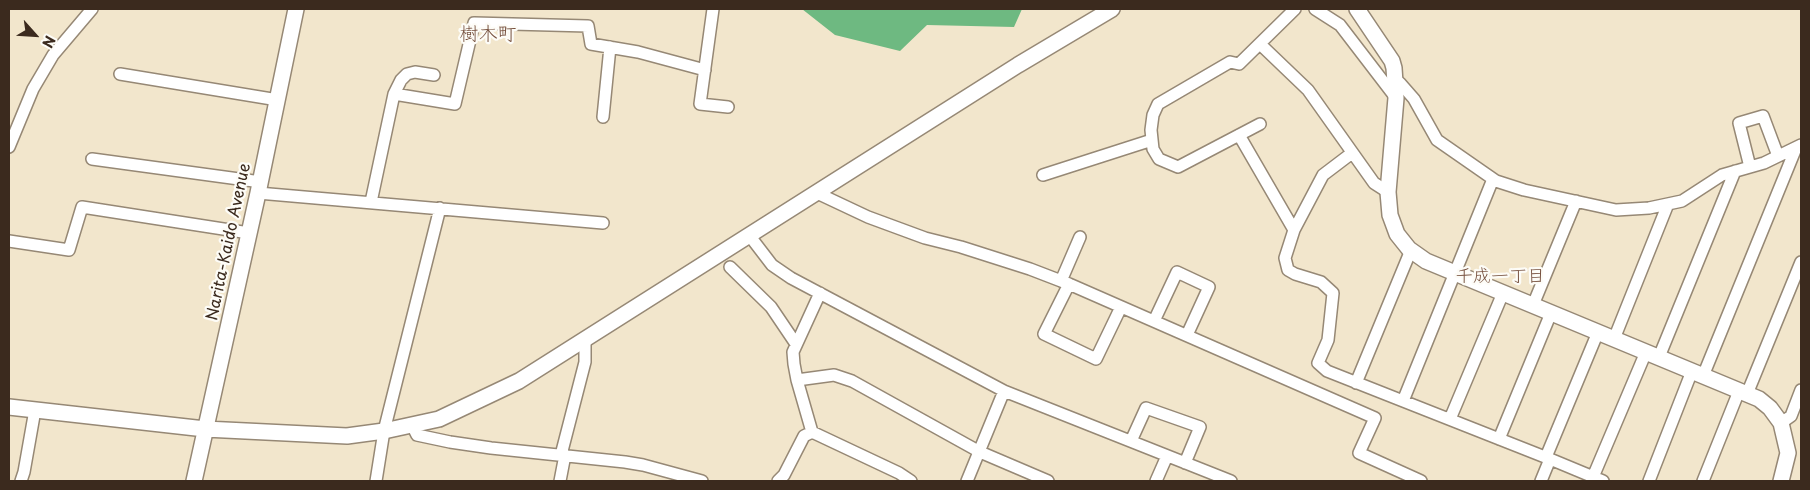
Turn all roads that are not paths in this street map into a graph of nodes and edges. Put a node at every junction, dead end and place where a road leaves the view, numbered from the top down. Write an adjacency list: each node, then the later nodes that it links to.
1 (92, 9): 21 (street)
2 (296, 9): 15 (street, Narita-Kaido Avenue)
3 (713, 9): 10 (street)
4 (1295, 9): 8 (street)
5 (1315, 9): 13 (street)
6 (1357, 9): 13 (street)
7 (1107, 10): 32 (street)
8 (1260, 44): 20 (street); 23 (street)
9 (610, 47): 10 (street); 14 (street); 17 (street)
10 (705, 70): 16 (street)
11 (120, 74): 15 (street)
12 (434, 75): 14 (street)
13 (1396, 92): 29 (street); 31 (street)
14 (394, 94): 34 (street)
15 (278, 100): 30 (street, Narita-Kaido Avenue)
16 (728, 107)
17 (603, 118)
18 (1260, 124): 19 (street)
19 (1239, 135): 20 (street); 38 (street)
20 (1152, 140): 28 (street)
21 (9, 147)
22 (1799, 147): 24 (street); 60 (street)
23 (1352, 153): 31 (street); 38 (street)
24 (1778, 156): 26 (street); 26 (street)
25 (92, 159): 30 (street)
26 (1750, 167): 27 (street)
27 (1735, 171): 35 (street); 59 (street)
28 (1043, 175)
29 (1493, 179): 33 (street); 46 (street)
30 (259, 187): 34 (street); 39 (street, Narita-Kaido Avenue)
31 (1388, 192): 43 (street)
32 (817, 193): 40 (street); 47 (street)
33 (1576, 201): 35 (street); 50 (street)
34 (371, 202): 36 (street)
35 (1668, 204): 56 (street)
36 (440, 208): 37 (street); 73 (street)
37 (603, 223)
38 (1294, 230): 62 (street)
39 (249, 233): 42 (street); 72 (street, Narita-Kaido Avenue)
40 (749, 236): 48 (street); 57 (street)
41 (1080, 237): 47 (street)
42 (9, 241)
43 (1411, 250): 46 (street); 62 (street)
44 (1801, 262): 65 (street)
45 (730, 267): 58 (street)
46 (1455, 273): 49 (street); 66 (street)
47 (1065, 282): 51 (street); 51 (street)
48 (820, 293): 58 (street); 64 (street)
49 (1503, 293): 50 (street); 69 (street)
50 (1533, 305): 52 (street)
51 (1121, 307): 53 (street)
52 (1551, 312): 54 (street); 75 (street)
53 (1154, 321): 55 (street); 55 (street)
54 (1598, 332): 56 (street); 80 (street)
55 (1187, 335): 94 (street)
56 (1614, 339): 59 (street)
57 (584, 340): 71 (street); 78 (street)
58 (796, 344): 61 (street)
59 (1652, 355): 60 (street); 82 (street)
60 (1698, 373): 65 (street); 96 (street)
61 (797, 380): 74 (street); 77 (street)
62 (1356, 383): 66 (street)
63 (1801, 390): 70 (street)
64 (1004, 391): 76 (street); 77 (street)
65 (1743, 392): 70 (street); 97 (street)
66 (1403, 401): 69 (street)
67 (9, 407): 68 (street)
68 (34, 410): 72 (street); 83 (street)
69 (1450, 419): 75 (street)
70 (1781, 423): 98 (street)
71 (412, 425): 73 (street); 78 (street)
72 (204, 429): 73 (street); 84 (street, Narita-Kaido Avenue)
73 (384, 431): 85 (street)
74 (812, 432): 88 (street); 89 (street)
75 (1498, 438): 80 (street)
76 (1131, 441): 79 (street); 81 (street)
77 (980, 452): 90 (street); 91 (street)
78 (563, 455): 86 (street); 87 (street)
79 (1167, 456): 81 (street); 92 (street)
80 (1548, 458): 82 (street); 95 (street)
81 (1185, 463): 93 (street)
82 (1596, 479)
83 (21, 481)
84 (194, 481)
85 (376, 481)
86 (560, 481)
87 (699, 481)
88 (778, 481)
89 (911, 481)
90 (967, 481)
91 (1048, 481)
92 (1156, 481)
93 (1231, 481)
94 (1421, 481)
95 (1541, 481)
96 (1649, 481)
97 (1703, 481)
98 (1781, 481)

